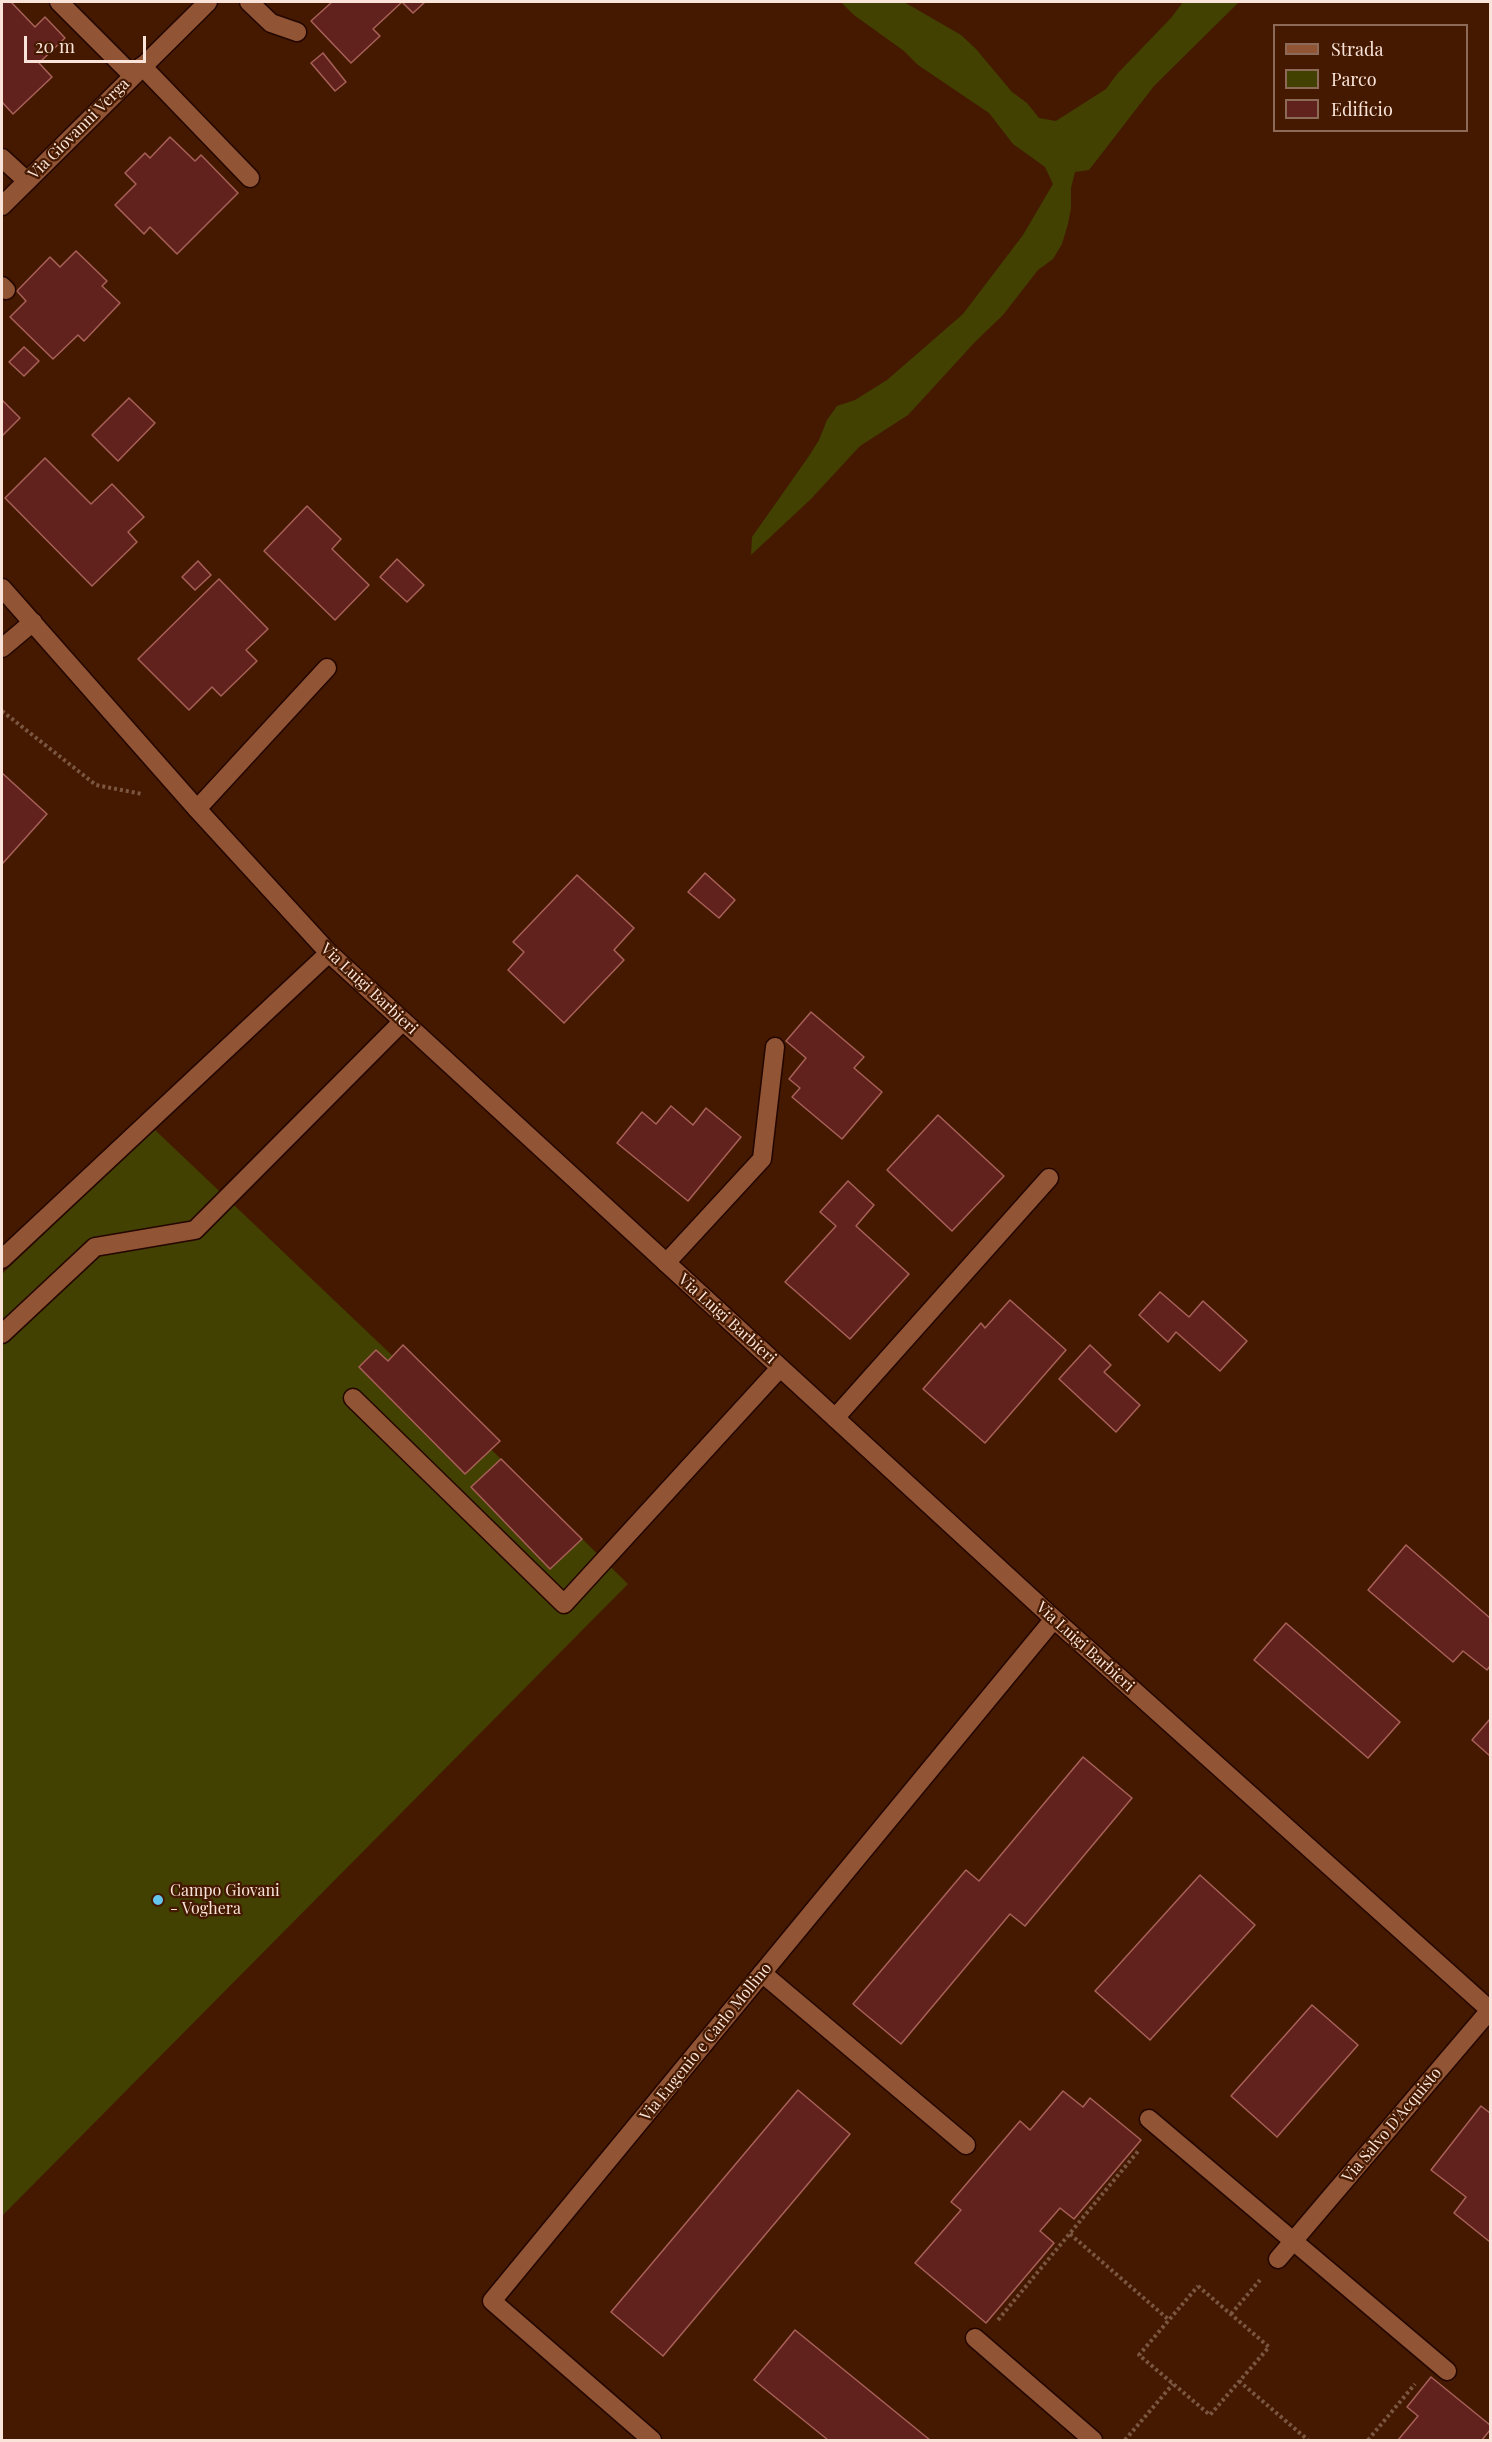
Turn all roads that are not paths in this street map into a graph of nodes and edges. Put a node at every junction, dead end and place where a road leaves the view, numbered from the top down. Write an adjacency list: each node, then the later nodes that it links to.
1 (60, 2): 5 (street)
2 (208, 2): 5 (street, Via Giovanni Verga)
3 (249, 2): 4 (street)
4 (297, 32)
5 (138, 71): 7 (street); 8 (street, Via Giovanni Verga)
6 (2, 158): 8 (street)
7 (249, 178)
8 (27, 181): 9 (street, Via Giovanni Verga)
9 (2, 206)
10 (2, 588): 11 (street, Via Luigi Barbieri)
11 (33, 622): 12 (street); 14 (street, Via Luigi Barbieri)
12 (2, 648)
13 (327, 668): 14 (street)
14 (197, 809): 15 (street, Via Luigi Barbieri)
15 (329, 953): 16 (street, Via Luigi Barbieri); 19 (street)
16 (403, 1021): 20 (street, Via Luigi Barbieri); 21 (street)
17 (775, 1047): 20 (street)
18 (1049, 1178): 24 (street)
19 (2, 1259)
20 (666, 1263): 22 (street, Via Luigi Barbieri)
21 (2, 1334)
22 (780, 1368): 23 (street); 24 (street, Via Luigi Barbieri)
23 (353, 1398)
24 (835, 1418): 25 (street, Via Luigi Barbieri)
25 (1054, 1619): 26 (street, Via Eugenio e Carlo Mollino); 27 (street, Via Luigi Barbieri)
26 (762, 1973): 29 (street); 34 (street, Via Eugenio e Carlo Mollino)
27 (1490, 2010): 30 (street, Via Salvo D'Acquisto)
28 (1154, 2123): 30 (street)
29 (966, 2145)
30 (1293, 2241): 31 (street, Via Salvo D'Acquisto); 33 (street)
31 (1278, 2259)
32 (977, 2340): 35 (street)
33 (1441, 2366)
34 (652, 2440)
35 (1093, 2440)

